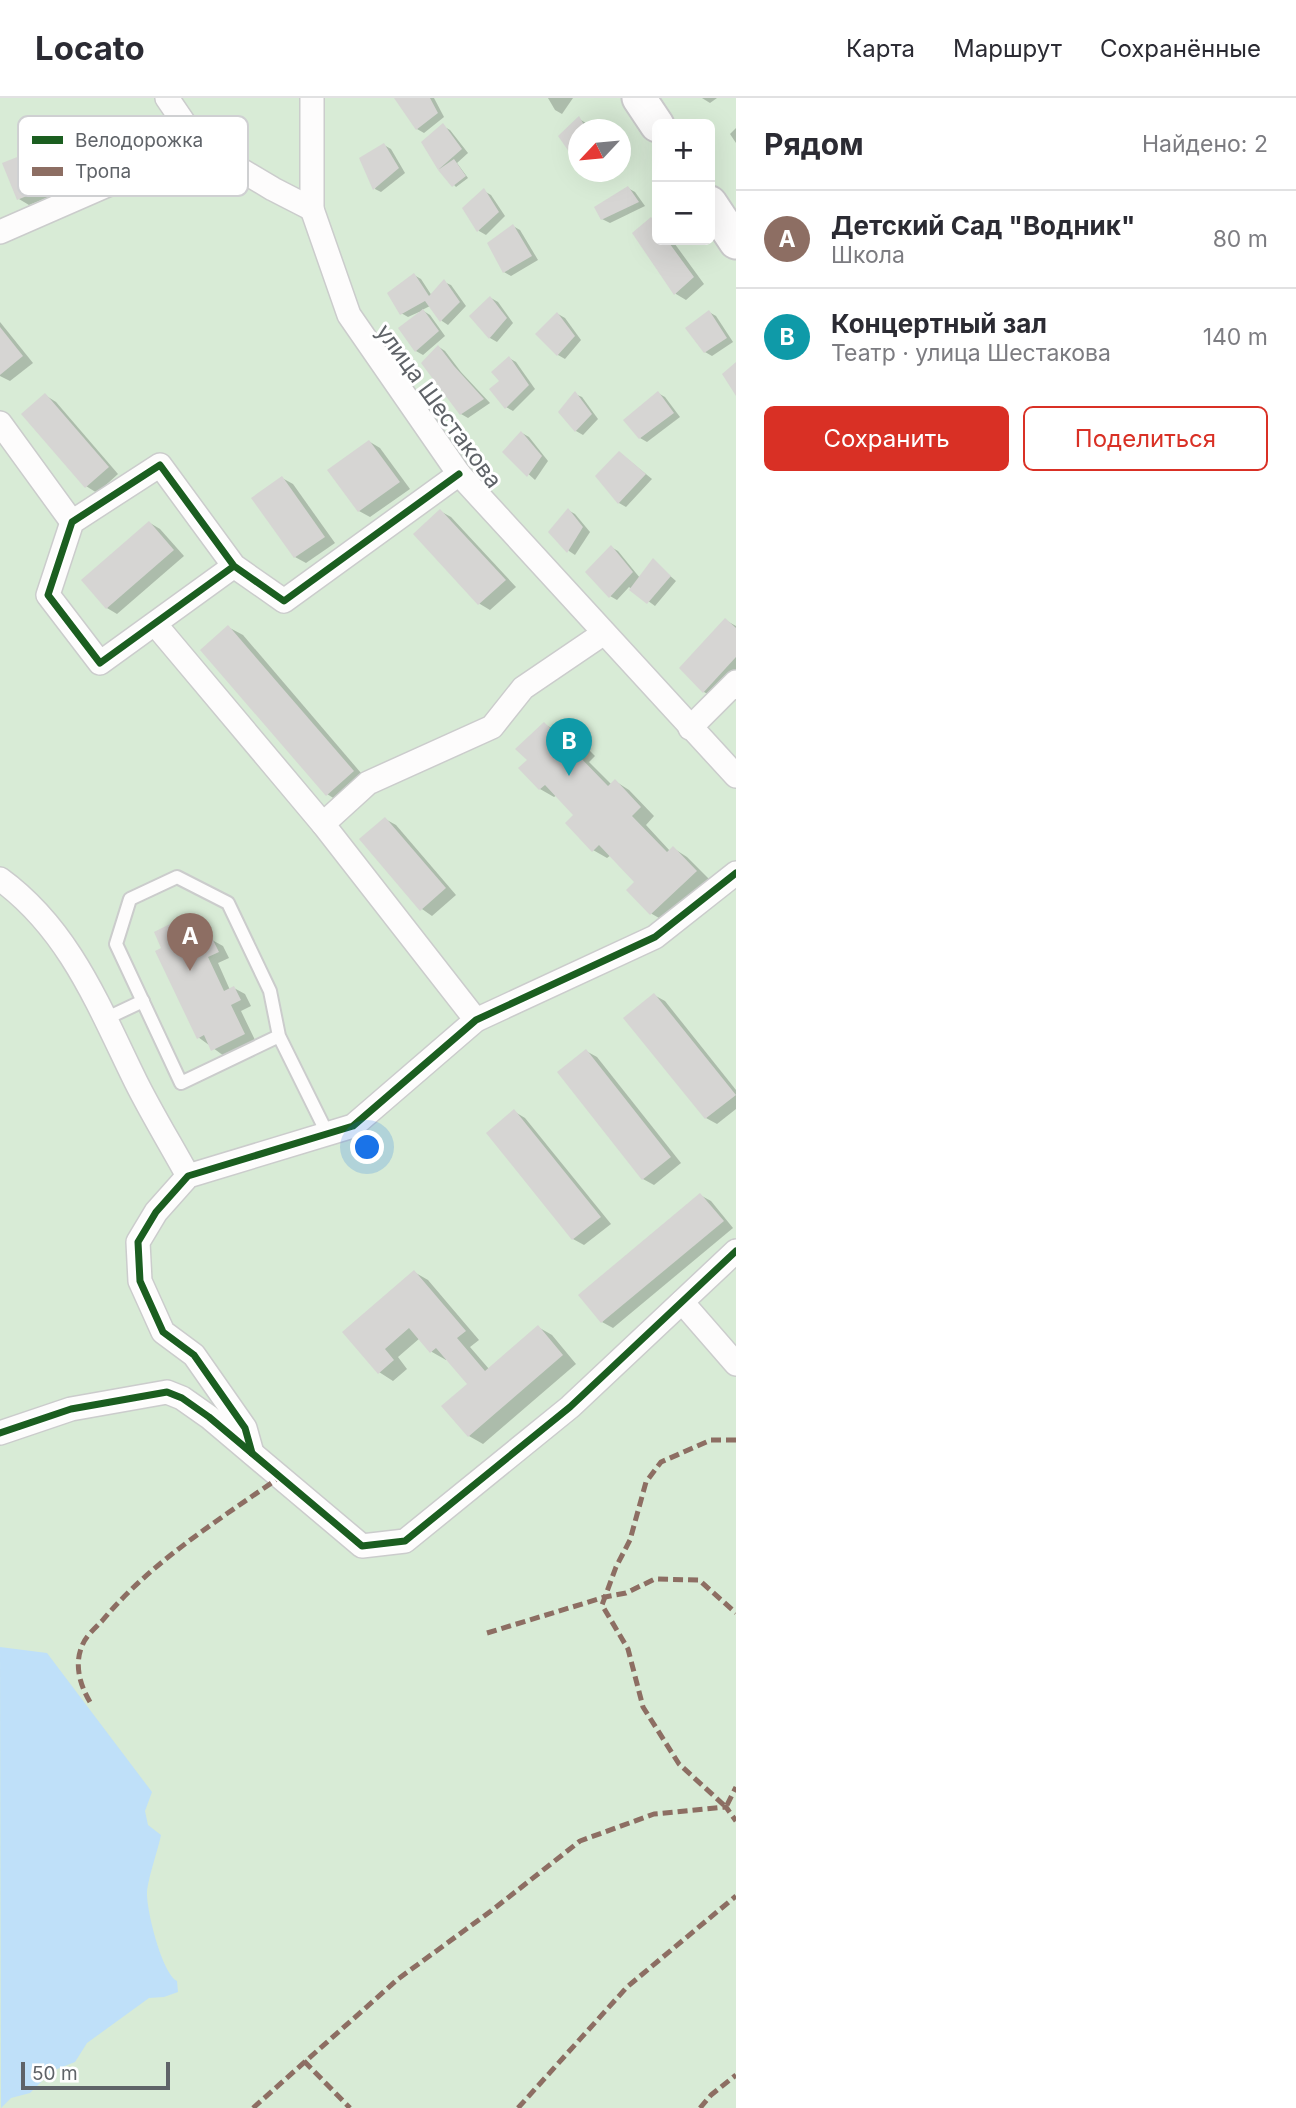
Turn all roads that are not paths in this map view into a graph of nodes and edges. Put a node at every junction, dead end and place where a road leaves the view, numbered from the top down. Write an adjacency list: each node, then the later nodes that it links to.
1 (167, 98): 4 (street)
2 (312, 98): 8 (street, улица Шестакова)
3 (639, 98): 5 (street)
4 (179, 116)
5 (653, 119)
6 (248, 174): 8 (street)
7 (82, 196): 10 (street)
8 (312, 209): 13 (street, улица Шестакова)
9 (715, 210): 11 (street)
10 (0, 232)
11 (736, 242)
12 (0, 424): 14 (street)
13 (460, 474): 15 (street); 17 (street, улица Шестакова)
14 (72, 522): 15 (street); 16 (street)
15 (234, 566): 16 (street)
16 (155, 624): 21 (street)
17 (604, 633): 19 (street, улица Шестакова); 21 (street)
18 (736, 682): 19 (street)
19 (690, 727): 20 (street, улица Шестакова)
20 (736, 776)
21 (323, 824): 26 (street)
22 (736, 873): 26 (street)
23 (0, 879): 25 (street)
24 (143, 1001): 25 (lane); 27 (lane); 27 (lane)
25 (105, 1019): 29 (street)
26 (476, 1020): 28 (street)
27 (279, 1036): 28 (lane)
28 (327, 1133): 29 (street)
29 (188, 1176): 34 (street)
30 (736, 1251): 31 (street)
31 (682, 1302): 32 (street); 34 (street)
32 (736, 1364)
33 (0, 1433): 34 (street)
34 (252, 1453)

